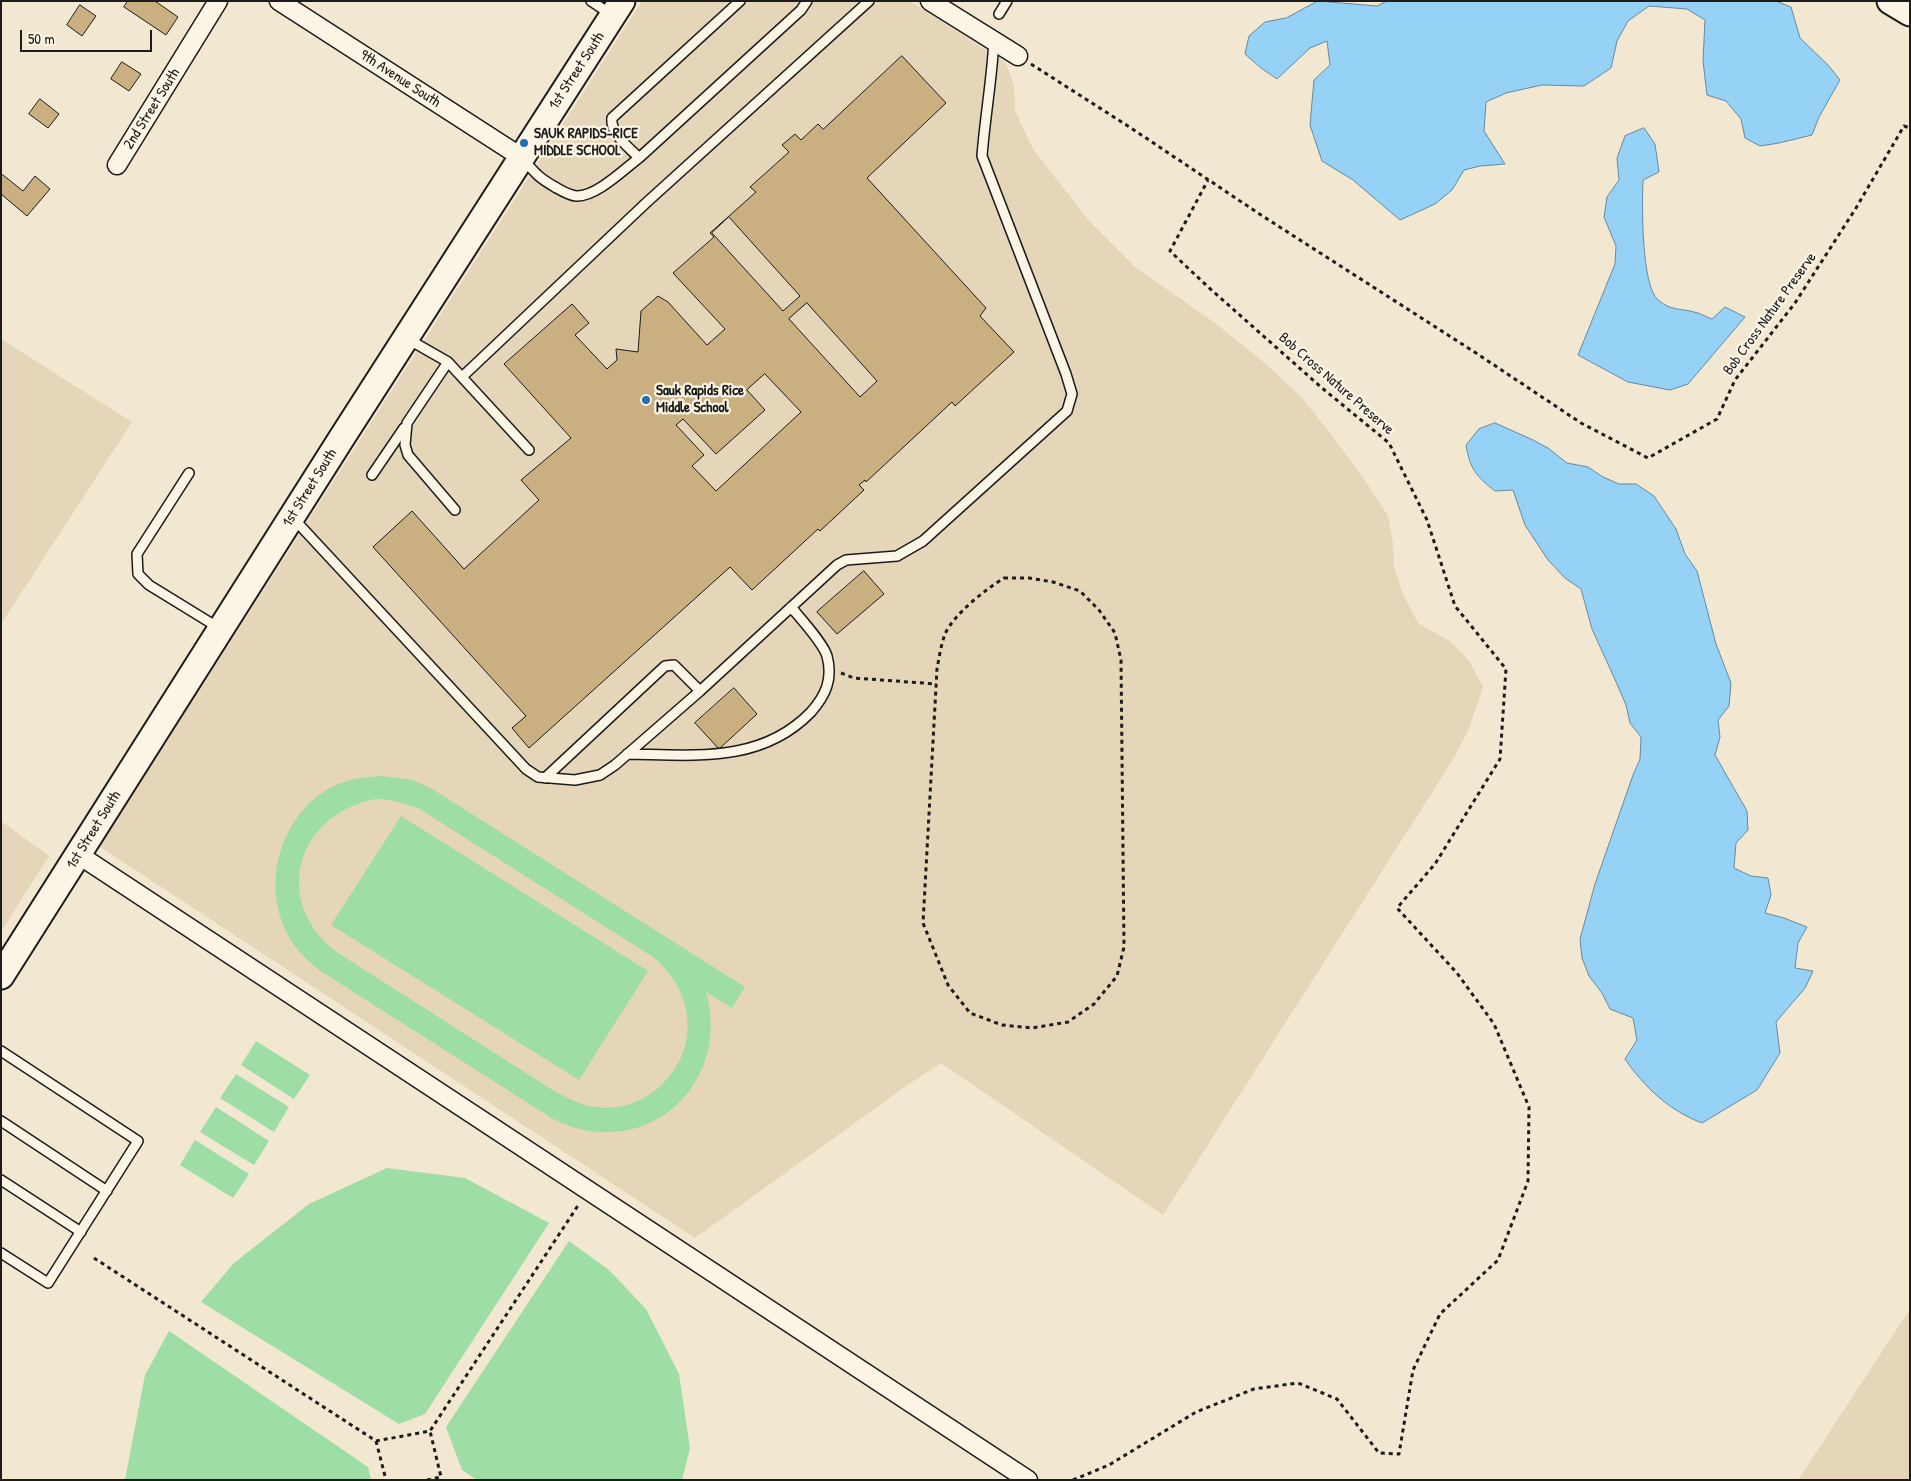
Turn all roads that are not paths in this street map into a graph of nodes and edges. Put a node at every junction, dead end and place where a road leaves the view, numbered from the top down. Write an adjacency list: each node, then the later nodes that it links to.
1 (218, 1): 17 (street, 2nd Street South)
2 (279, 1): 15 (street, 9th Avenue South)
3 (592, 1): 10 (lane)
4 (740, 1): 16 (lane)
5 (807, 1): 16 (lane)
6 (869, 1): 20 (lane)
7 (930, 1): 13 (street)
8 (1007, 1): 12 (lane)
9 (1890, 1): 11 (street)
10 (617, 8): 15 (street, 1st Street South)
11 (1910, 13)
12 (999, 14)
13 (994, 40): 14 (street); 27 (lane)
14 (1018, 56)
15 (521, 157): 16 (lane); 18 (street, 1st Street South)
16 (638, 158)
17 (117, 165)
18 (406, 338): 19 (lane); 26 (street, 1st Street South)
19 (448, 362): 20 (lane); 21 (lane)
20 (462, 377): 22 (lane)
21 (407, 423): 24 (lane); 25 (lane)
22 (529, 450)
23 (189, 473): 28 (lane)
24 (372, 475)
25 (455, 510)
26 (292, 517): 28 (street, 1st Street South); 31 (lane)
27 (791, 607): 29 (lane); 30 (lane)
28 (221, 630): 32 (street, 1st Street South)
29 (700, 692): 30 (lane); 31 (lane)
30 (627, 754): 31 (lane)
31 (545, 778)
32 (79, 855): 33 (street, 1st Street South); 40 (street)
33 (1, 976)
34 (1, 1051): 37 (lane)
35 (1, 1120): 37 (lane)
36 (1, 1180): 38 (lane)
37 (107, 1191): 38 (lane)
38 (81, 1232): 39 (lane)
39 (1, 1253)
40 (1028, 1480)

